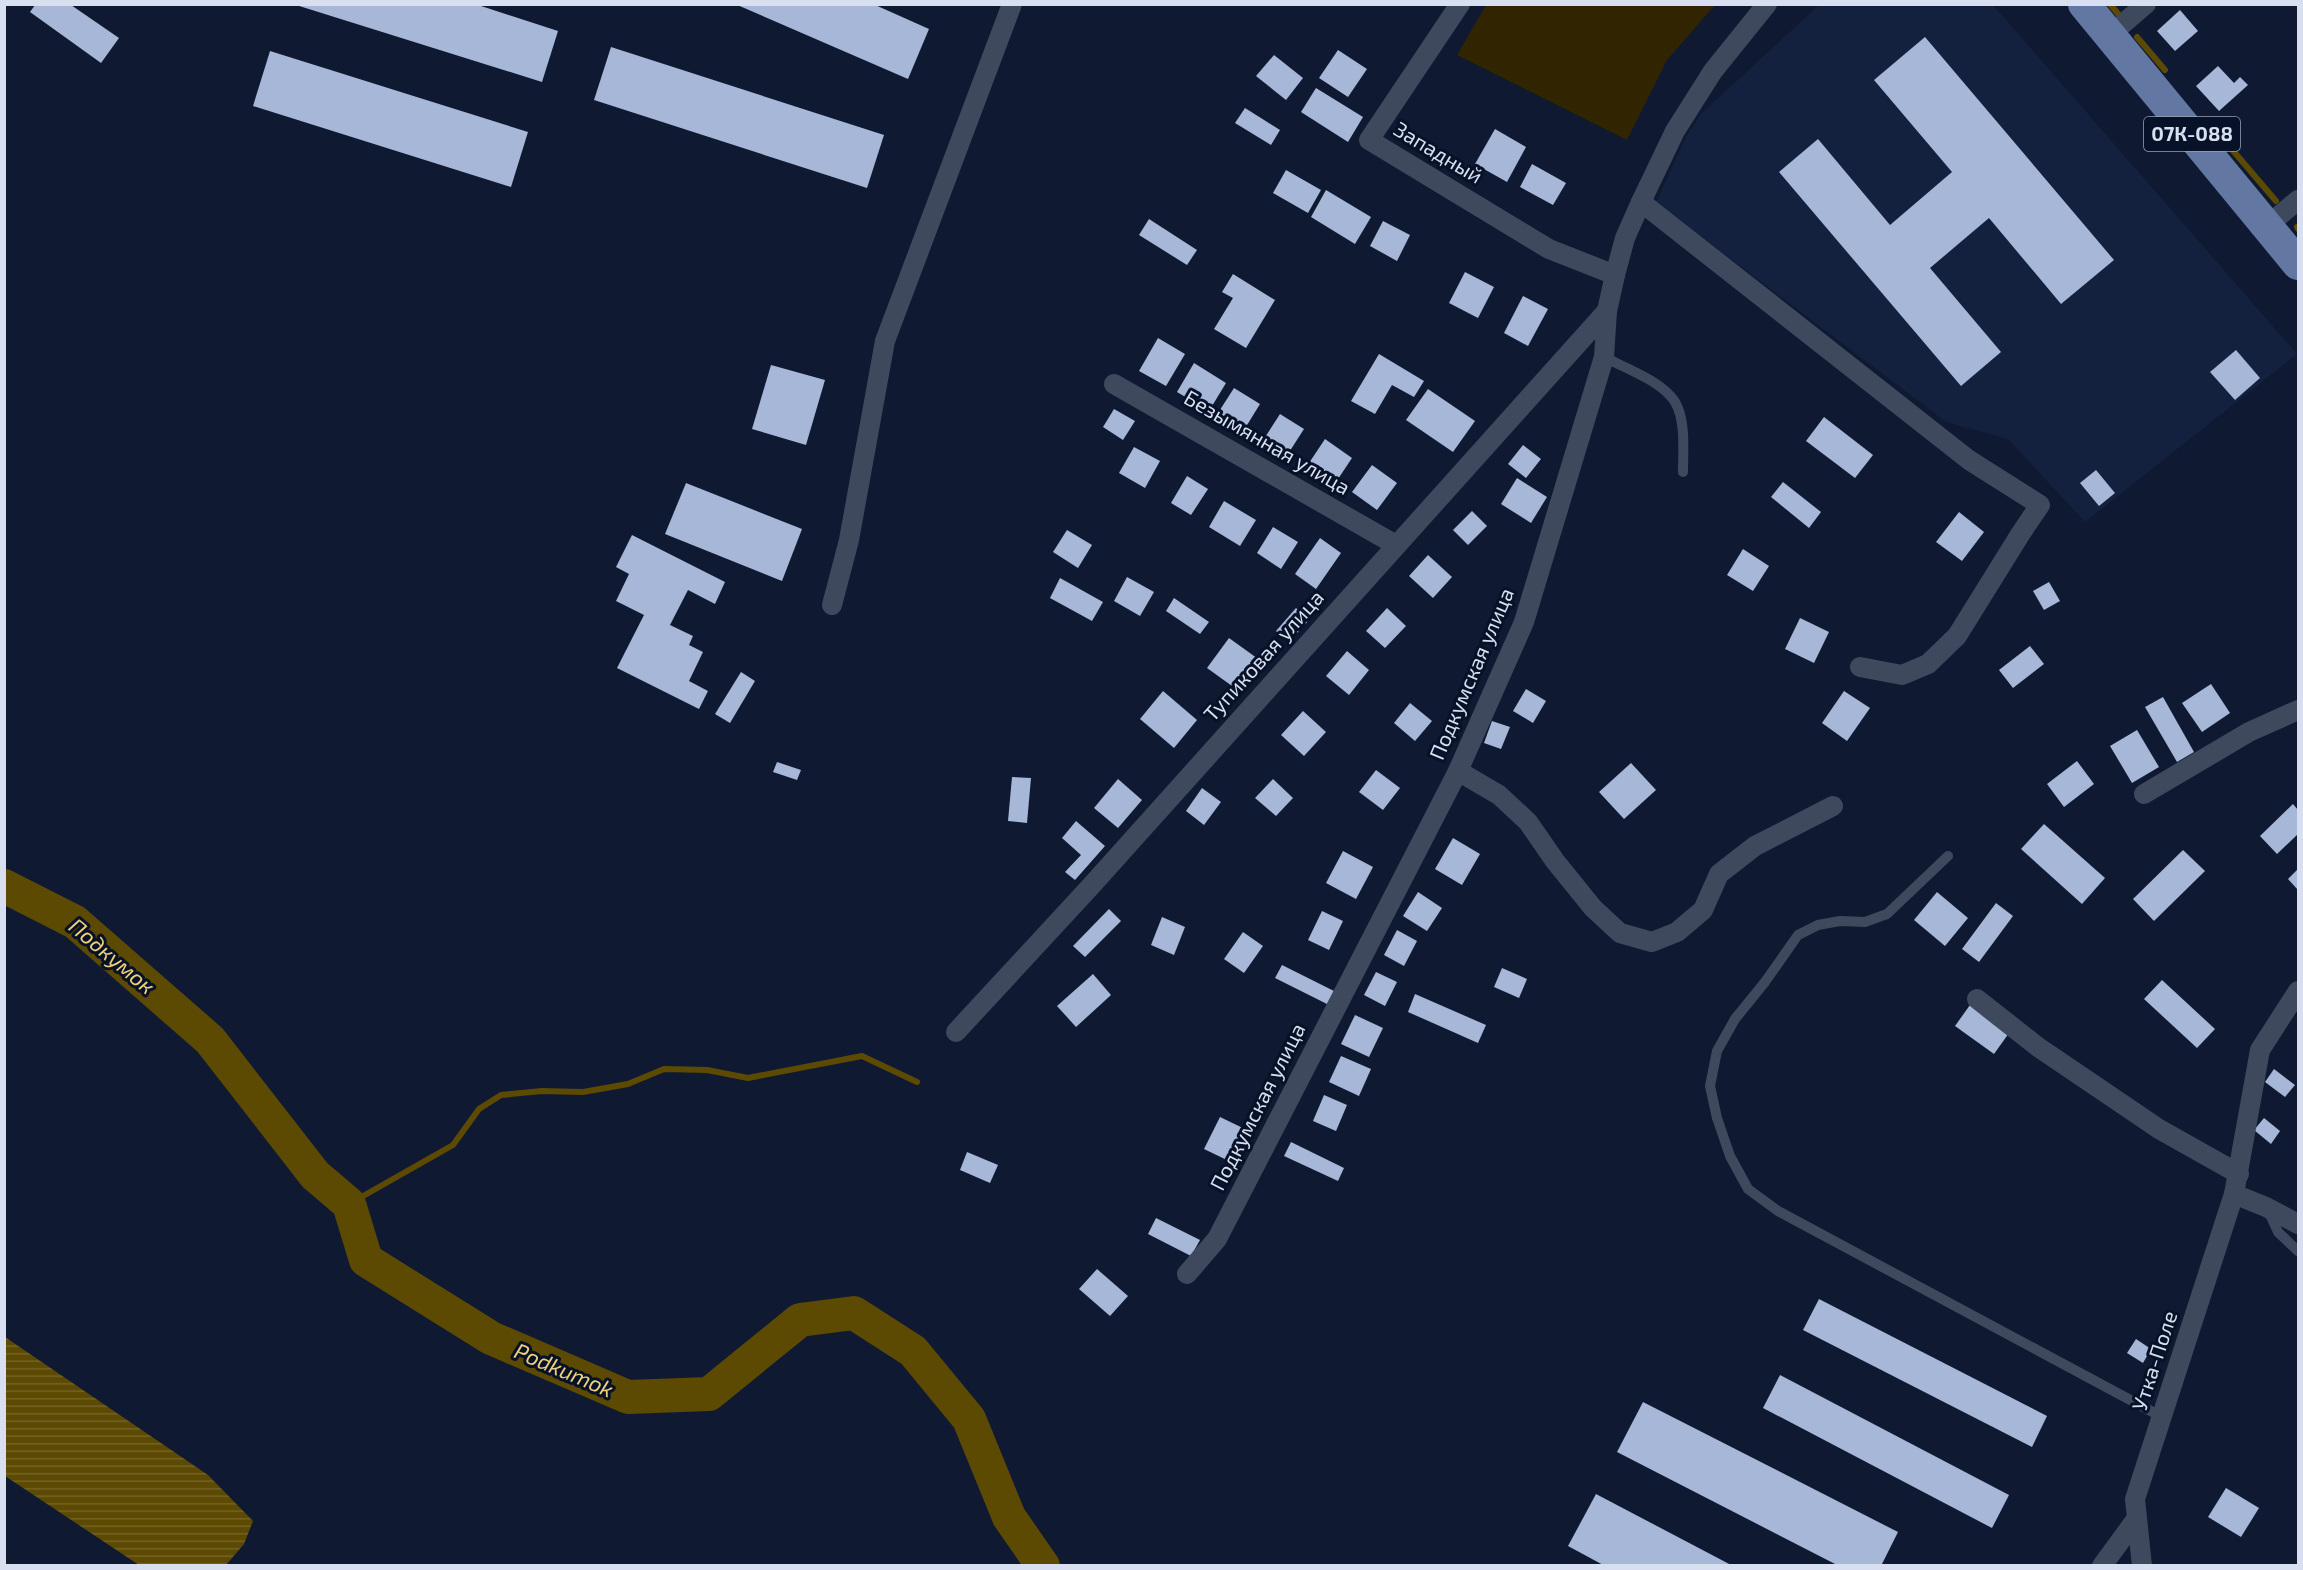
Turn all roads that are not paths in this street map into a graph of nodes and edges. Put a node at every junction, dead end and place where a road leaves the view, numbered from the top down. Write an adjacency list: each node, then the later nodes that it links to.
1 (1012, 4): 17 (street)
2 (1767, 4): 8 (street, Подкумская улица)
3 (2084, 4): 6 (main road, 07К-088)
4 (2146, 4): 6 (street)
5 (1456, 10): 11 (street, Западный)
6 (2110, 35): 9 (main road, 07К-088)
7 (2298, 200): 9 (street)
8 (1641, 202): 11 (street, Подкумская улица); 18 (street)
9 (2267, 226): 10 (main road, 07К-088)
10 (2298, 264)
11 (1615, 275): 12 (street, Подкумская улица)
12 (1607, 311): 13 (street, Подкумская улица); 16 (street, Тупиковая улица)
13 (1604, 357): 15 (lane); 20 (street, Подкумская улица)
14 (1114, 384): 16 (street, Безымянная улица)
15 (1683, 472)
16 (1396, 545): 26 (street, Тупиковая улица)
17 (832, 605)
18 (1860, 667)
19 (2298, 710): 21 (street)
20 (1458, 771): 22 (street); 32 (street, Подкумская улица)
21 (2144, 794)
22 (1833, 806)
23 (1948, 856): 33 (lane)
24 (2298, 991): 27 (street, Утка-Поле)
25 (1977, 999): 27 (street)
26 (956, 1032)
27 (2239, 1174): 28 (street, Утка-Поле)
28 (2234, 1194): 29 (street); 33 (street, Утка-Поле)
29 (2266, 1208): 30 (street); 31 (lane)
30 (2298, 1224)
31 (2298, 1251)
32 (1187, 1274)
33 (2162, 1417): 34 (street, Утка-Поле)
34 (2137, 1518): 35 (street); 36 (street, Утка-Поле)
35 (2102, 1566)
36 (2142, 1566)

